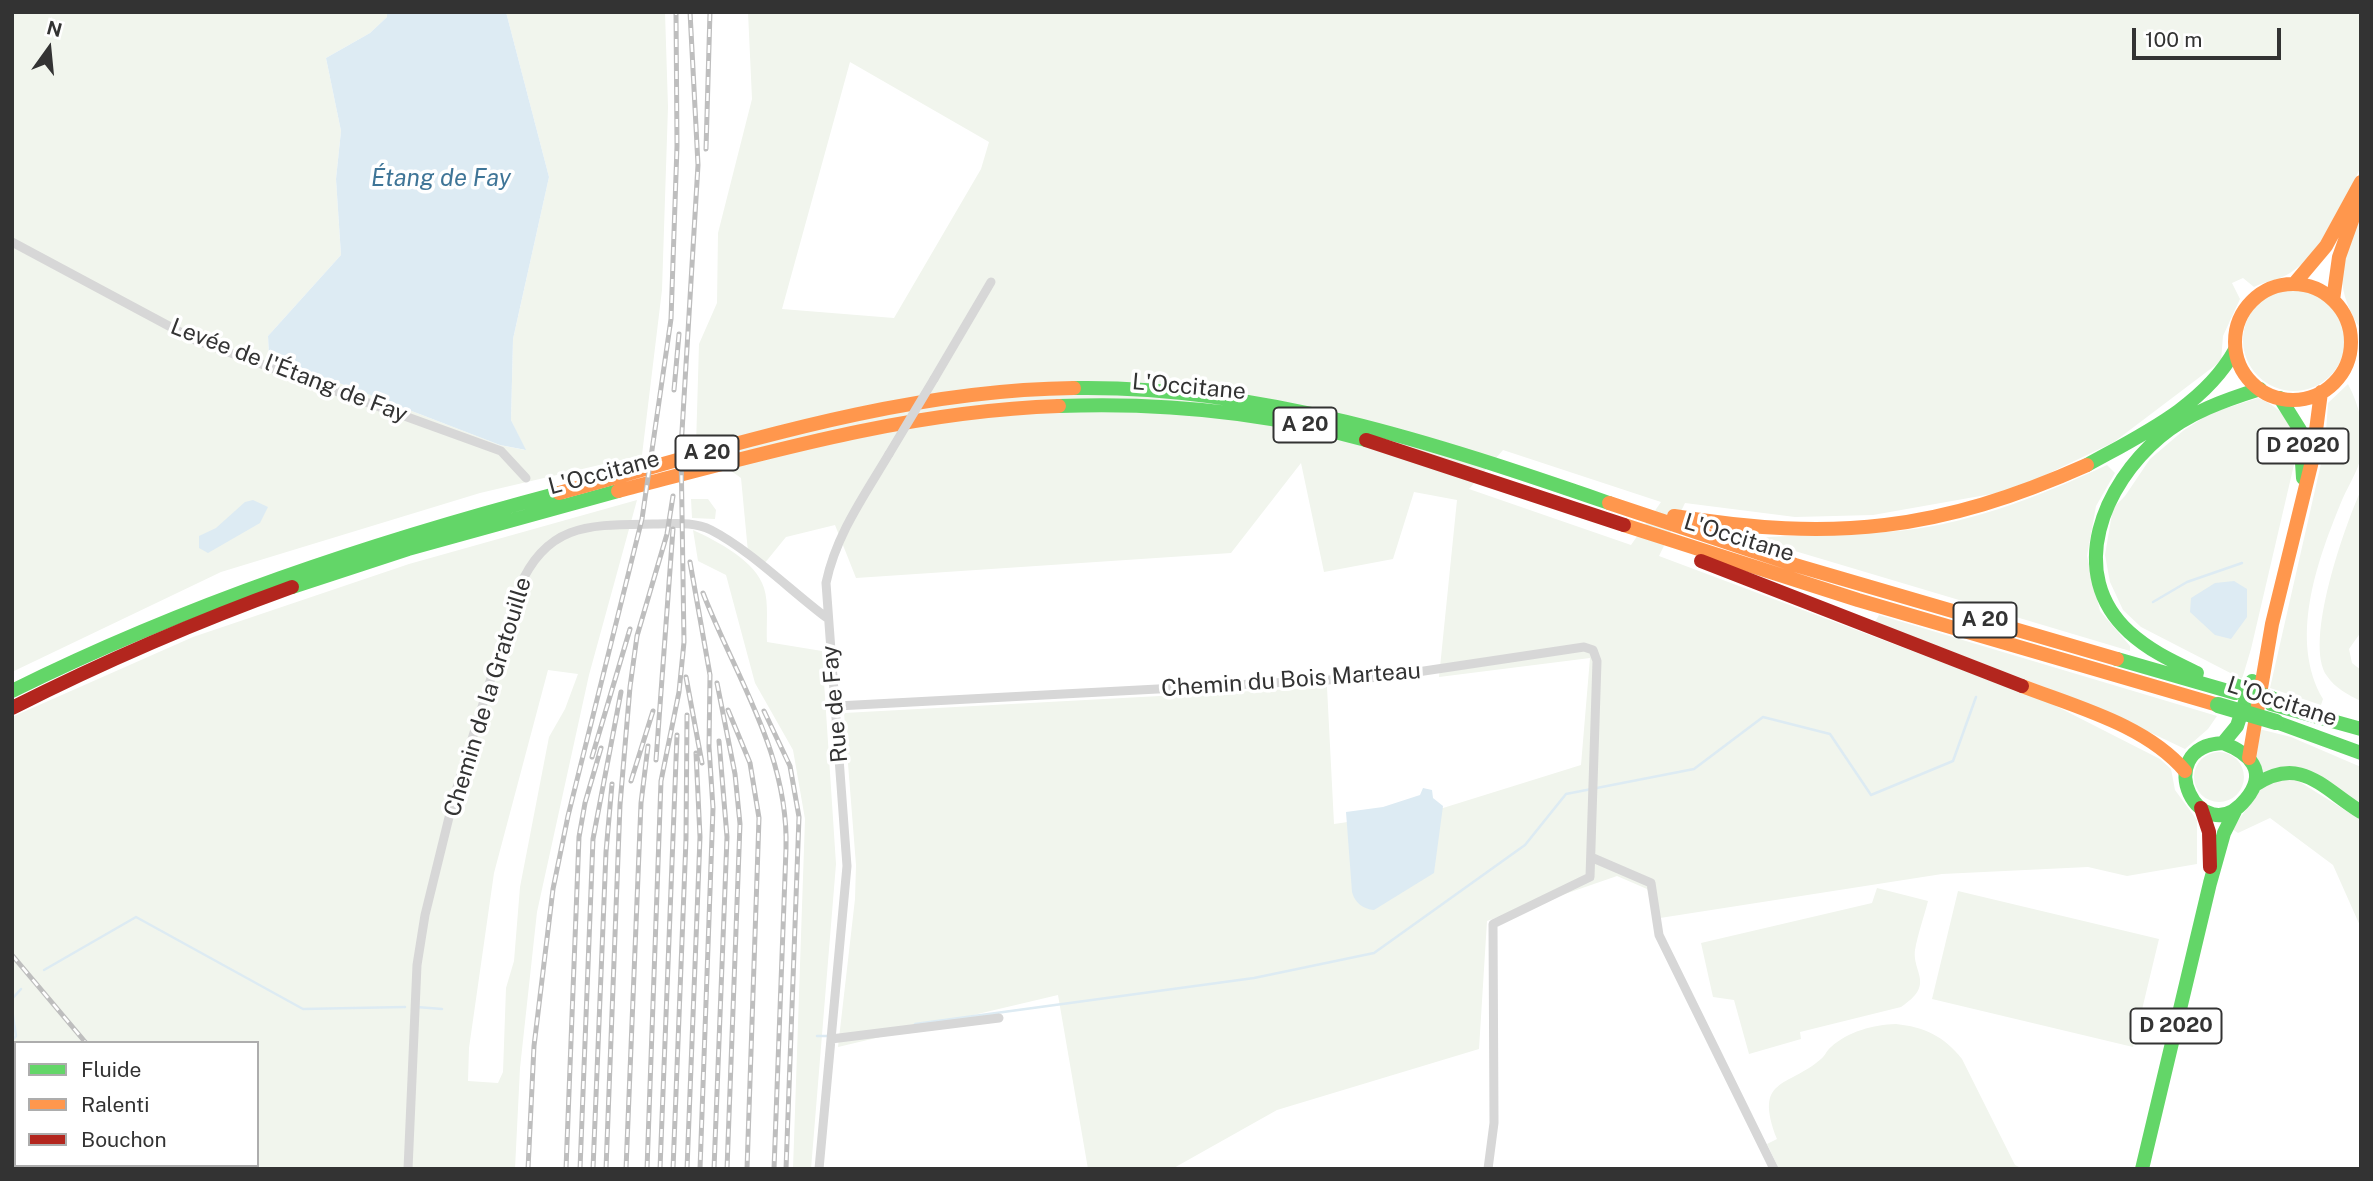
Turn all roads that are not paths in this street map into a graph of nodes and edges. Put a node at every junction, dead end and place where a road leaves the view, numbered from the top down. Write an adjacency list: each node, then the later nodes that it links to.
1 (2361, 182): 5 (main road)
2 (2361, 194): 6 (main road)
3 (12, 242): 11 (street, Levée de l'Étang de Fay)
4 (991, 282): 15 (street, Rue de Fay, bridge)
5 (2294, 284): 6 (main road); 7 (main road)
6 (2333, 300): 9 (main road)
7 (2235, 350): 8 (main road); 13 (main road)
8 (2260, 389): 10 (main road); 17 (main road)
9 (2321, 392): 10 (main road); 12 (main road, D 2020)
10 (2280, 398): 12 (main road, D 2020)
11 (526, 478)
12 (2303, 500): 16 (main road, D 2020)
13 (1612, 503): 17 (main road, L'Occitane / A 20); 18 (main road, L'Occitane / A 20)
14 (1644, 531): 20 (main road, L'Occitane / A 20); 23 (main road, L'Occitane / A 20, bridge); 25 (main road)
15 (827, 618): 19 (street, Rue de Fay); 34 (street, Chemin de la Gratouille)
16 (2272, 624): 22 (main road, D 2020); 24 (main road, D 2020)
17 (2235, 690): 21 (main road, L'Occitane / A 20)
18 (12, 691)
19 (837, 706): 30 (street, Chemin du Bois Marteau); 33 (street, Rue de Fay)
20 (12, 708)
21 (2361, 729)
22 (2223, 743): 24 (main road); 25 (main road)
23 (2361, 753)
24 (2249, 758): 26 (main road)
25 (2185, 771): 27 (main road)
26 (2255, 785): 28 (main road); 29 (main road)
27 (2201, 808): 28 (main road); 31 (main road, D 2020)
28 (2235, 811): 31 (main road, D 2020)
29 (2361, 812)
30 (1593, 858): 36 (street); 37 (street)
31 (2210, 883): 38 (main road, D 2020)
32 (999, 1018): 33 (street)
33 (831, 1039): 35 (street, Rue de Fay)
34 (408, 1169)
35 (819, 1169)
36 (1488, 1169)
37 (1774, 1169)
38 (2142, 1169)

